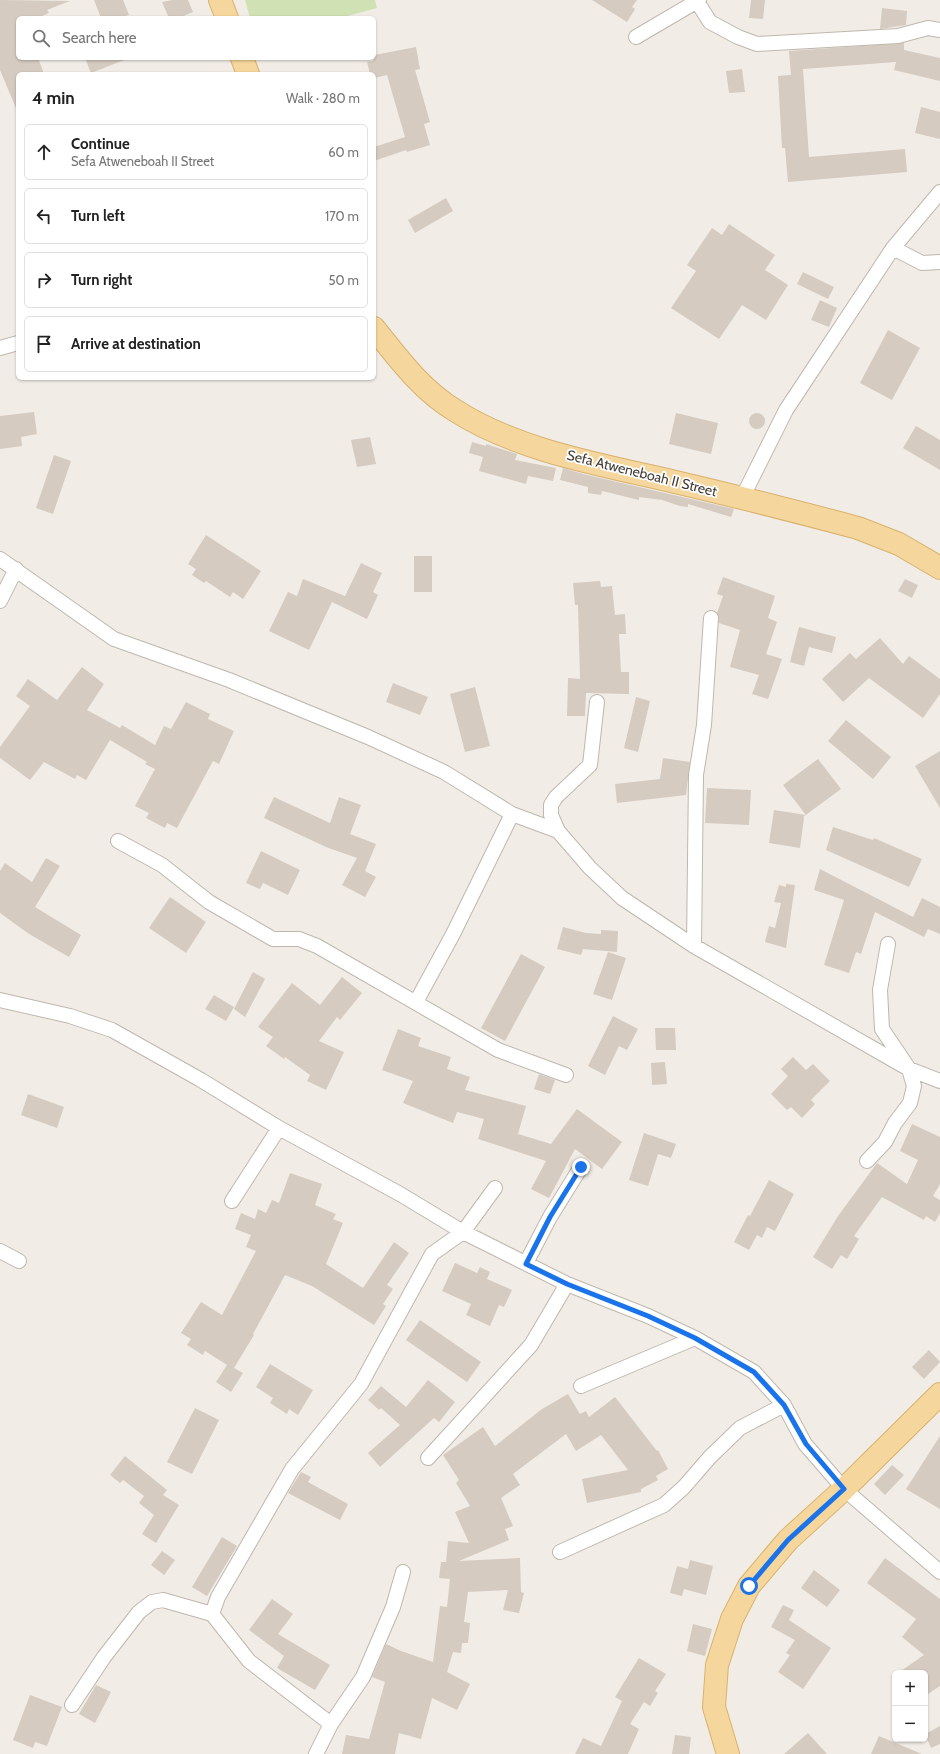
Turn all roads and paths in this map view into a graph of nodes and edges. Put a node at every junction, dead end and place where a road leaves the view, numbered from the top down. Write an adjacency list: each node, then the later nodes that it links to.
1 (220, 0): 3 (main road)
2 (698, 0): 4 (street); 5 (street)
3 (226, 16)
4 (940, 30)
5 (636, 37)
6 (243, 60): 7 (main road)
7 (247, 72)
8 (940, 192): 9 (street)
9 (893, 248): 10 (street); 14 (street)
10 (940, 262)
11 (376, 330): 14 (main road, Sefa Atweneboah II Street)
12 (16, 344): 13 (street)
13 (0, 348)
14 (742, 498): 16 (main road, Sefa Atweneboah II Street)
15 (0, 559): 17 (street)
16 (940, 568)
17 (16, 569): 18 (street); 21 (street)
18 (0, 601)
19 (711, 618): 25 (street)
20 (597, 702): 22 (street)
21 (512, 814): 22 (street); 27 (street)
22 (558, 831): 25 (street)
23 (118, 841): 27 (street)
24 (888, 944): 28 (street)
25 (694, 946): 28 (street)
26 (0, 1000): 31 (street)
27 (416, 1002): 29 (street)
28 (909, 1069): 30 (street); 32 (street)
29 (566, 1075)
30 (940, 1081)
31 (279, 1128): 35 (street); 36 (street)
32 (867, 1161)
33 (581, 1167): 39 (street)
34 (495, 1188): 36 (street)
35 (232, 1201)
36 (463, 1232): 39 (street); 50 (street)
37 (0, 1251): 38 (street)
38 (19, 1261)
39 (526, 1264): 40 (street)
40 (567, 1284): 41 (street); 45 (street)
41 (695, 1338): 42 (street); 44 (street)
42 (581, 1386)
43 (940, 1394): 46 (main road)
44 (784, 1405): 46 (street); 47 (street)
45 (428, 1458)
46 (844, 1489): 49 (street); 54 (main road)
47 (560, 1552)
48 (403, 1572): 52 (street)
49 (940, 1572)
50 (212, 1614): 51 (street); 52 (street)
51 (72, 1705)
52 (331, 1724): 53 (street)
53 (316, 1754)
54 (728, 1754)

